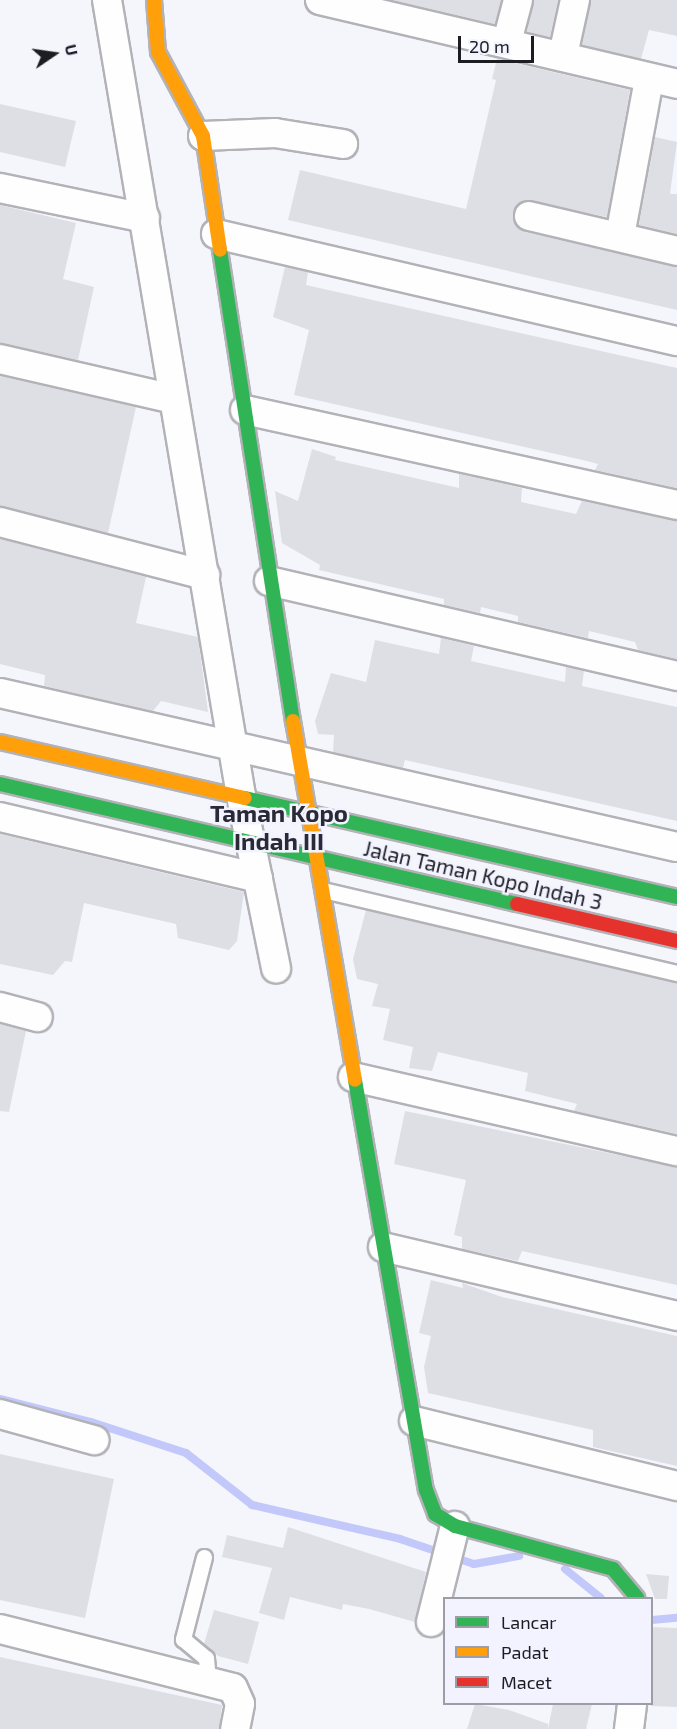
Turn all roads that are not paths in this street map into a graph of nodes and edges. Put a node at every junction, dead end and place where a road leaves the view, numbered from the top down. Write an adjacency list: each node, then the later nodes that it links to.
1 (107, 0): 8 (street)
2 (154, 0): 7 (street)
3 (320, 0): 6 (street)
4 (518, 0): 6 (street)
5 (575, 0): 9 (street)
6 (507, 42): 9 (street)
7 (158, 52): 8 (street); 11 (street)
8 (117, 53): 15 (street)
9 (563, 55): 10 (street)
10 (663, 82): 17 (street)
11 (202, 136): 12 (street); 16 (street)
12 (343, 144)
13 (0, 188): 15 (street)
14 (529, 216): 17 (street)
15 (145, 218): 21 (street)
16 (216, 234): 19 (street); 22 (street)
17 (620, 236): 18 (street)
18 (677, 251)
19 (677, 341)
20 (0, 359): 21 (street)
21 (173, 399): 25 (street)
22 (245, 410): 23 (street); 26 (street)
23 (677, 505)
24 (0, 522): 25 (street)
25 (205, 575): 30 (street)
26 (269, 580): 27 (street); 31 (street)
27 (677, 676)
28 (0, 693): 30 (street)
29 (0, 742): 33 (street, Jalan Taman Kopo Indah 3)
30 (232, 744): 31 (street); 33 (street)
31 (299, 760): 34 (street); 37 (street)
32 (0, 784): 36 (street, Jalan Taman Kopo Indah 3)
33 (241, 796): 34 (street, Jalan Taman Kopo Indah 3); 36 (street)
34 (308, 813): 38 (street); 41 (street, Jalan Taman Kopo Indah 3)
35 (0, 818): 39 (street)
36 (252, 844): 38 (street, Jalan Taman Kopo Indah 3); 39 (street)
37 (677, 847)
38 (317, 859): 40 (street); 42 (street, Jalan Taman Kopo Indah 3)
39 (258, 878): 43 (street)
40 (323, 890): 44 (lane); 47 (street)
41 (677, 897)
42 (677, 941)
43 (276, 968)
44 (677, 972)
45 (0, 1007): 46 (street)
46 (38, 1017)
47 (353, 1077): 48 (street); 49 (street)
48 (677, 1151)
49 (383, 1247): 50 (street); 52 (street)
50 (677, 1316)
51 (0, 1414): 53 (street)
52 (414, 1421): 54 (street); 55 (street)
53 (94, 1440)
54 (677, 1486)
55 (454, 1533): 57 (street); 58 (street)
56 (204, 1557): 60 (lane)
57 (635, 1597)
58 (431, 1622)
59 (0, 1629): 60 (street)
60 (208, 1681): 62 (street)
61 (632, 1705): 63 (street)
62 (235, 1729)
63 (629, 1729)

